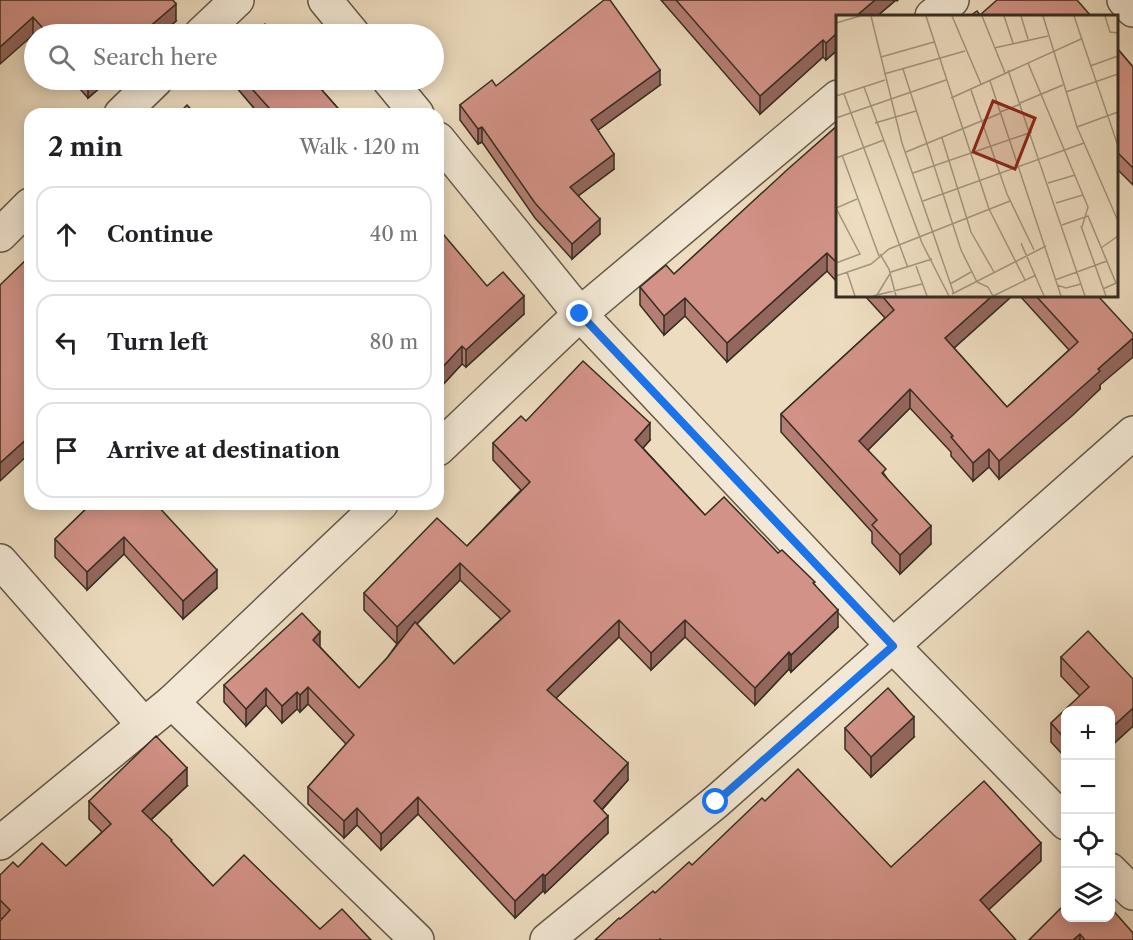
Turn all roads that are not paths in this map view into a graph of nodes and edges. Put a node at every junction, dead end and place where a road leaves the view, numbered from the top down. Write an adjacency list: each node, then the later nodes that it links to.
1 (237, 0): 7 (street)
2 (325, 0): 8 (street)
3 (952, 0): 6 (street)
4 (1124, 0): 5 (street)
5 (1133, 10)
6 (933, 15)
7 (212, 24)
8 (345, 24)
9 (146, 90): 12 (street)
10 (397, 90): 13 (street)
11 (836, 98): 17 (street)
12 (127, 108)
13 (412, 108)
14 (444, 146): 17 (street)
15 (24, 211): 16 (street)
16 (0, 235)
17 (580, 314): 19 (street); 22 (street)
18 (1133, 433): 22 (street)
19 (444, 443)
20 (375, 510): 23 (street)
21 (0, 561): 24 (street)
22 (893, 646): 25 (street); 30 (street)
23 (172, 702): 24 (street); 29 (street)
24 (144, 725): 26 (street)
25 (1061, 819)
26 (0, 843)
27 (1115, 875): 28 (street)
28 (1133, 893)
29 (417, 940)
30 (547, 940)

